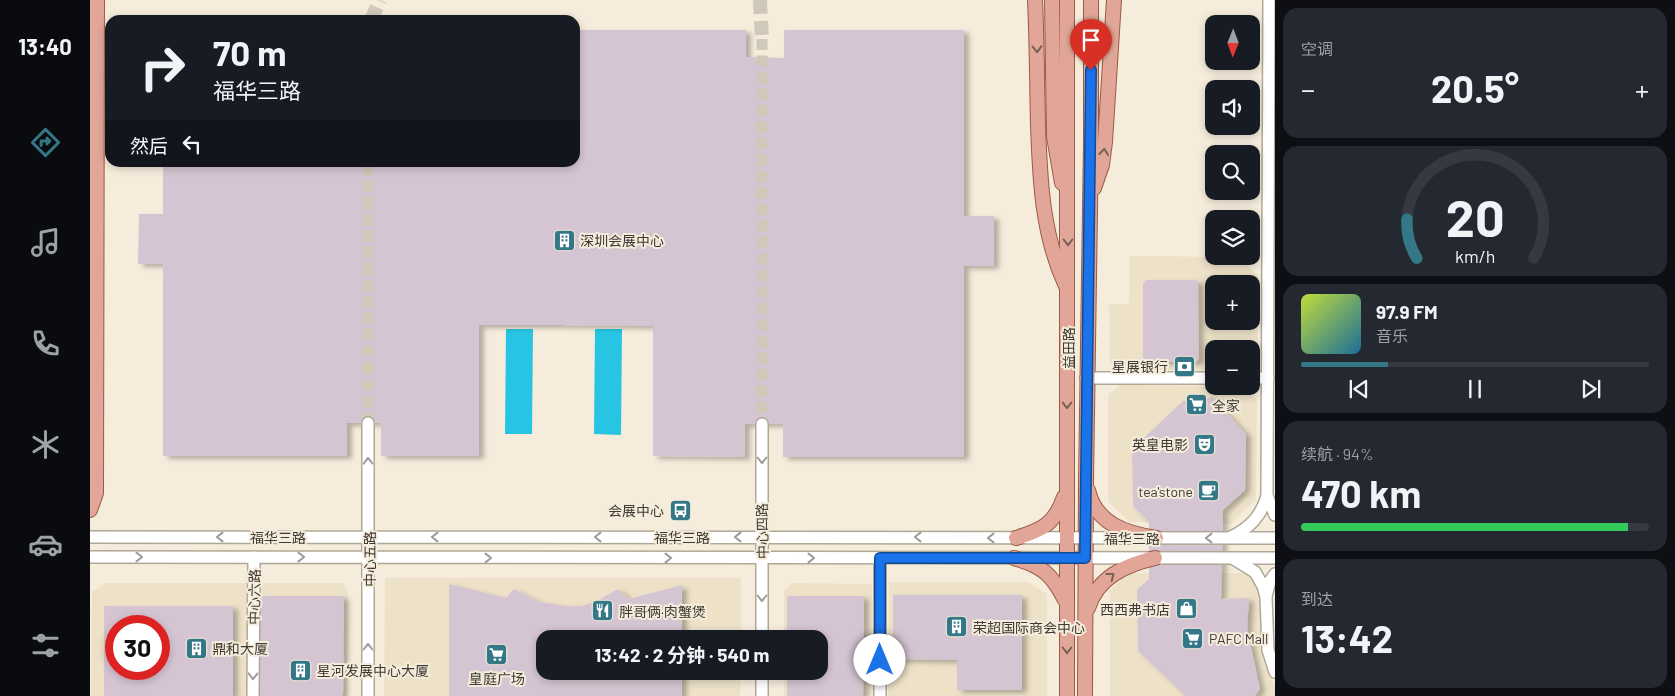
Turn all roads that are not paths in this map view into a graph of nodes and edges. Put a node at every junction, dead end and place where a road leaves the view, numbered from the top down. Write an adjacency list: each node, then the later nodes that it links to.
1 (97, 0): 9 (main road)
2 (1035, 0): 13 (main road, one-way to 13)
3 (1052, 0): 8 (main road)
4 (1067, 0): 8 (main road, 益田路)
5 (1091, 0): 11 (main road, 益田路)
6 (1114, 0): 11 (main road, one-way to 6)
7 (1268, 0): 17 (street)
8 (1061, 139): 13 (main road, 益田路, one-way to 13)
9 (96, 147): 10 (main road); 12 (main road)
10 (90, 162)
11 (1090, 198): 14 (main road, 益田路)
12 (93, 228): 23 (main road)
13 (1068, 290): 20 (main road, 益田路, one-way to 20)
14 (1086, 378): 15 (street); 21 (main road, 益田路)
15 (1205, 378)
16 (1260, 378): 17 (street)
17 (1268, 378): 22 (street)
18 (368, 423): 26 (street, 中心五路, one-way to 18)
19 (762, 424): 27 (street, 中心四路, one-way to 27)
20 (1067, 479): 28 (main road); 29 (main road, 益田路)
21 (1086, 481): 30 (main road, 益田路); 31 (main road)
22 (1267, 496): 24 (street); 32 (street)
23 (90, 510)
24 (1275, 515)
25 (90, 537): 26 (street, 福华三路, one-way to 25)
26 (369, 537): 27 (street, 福华三路, one-way to 26); 36 (street, 中心五路)
27 (762, 538): 28 (street, 福华三路, one-way to 27); 37 (street, 中心四路)
28 (1016, 538): 29 (street, 福华三路)
29 (1067, 538): 30 (street, 福华三路); 40 (main road, 益田路)
30 (1085, 538): 31 (street, 福华三路); 41 (main road, 益田路)
31 (1156, 538): 32 (street, 福华三路, one-way to 31)
32 (1230, 538): 33 (street, 福华三路)
33 (1275, 538)
34 (90, 557): 35 (street, 福华三路, one-way to 35)
35 (254, 557): 36 (street, 福华三路, one-way to 36); 52 (street, 中心六路, one-way to 52)
36 (369, 557): 37 (street, 福华三路, one-way to 37); 53 (street, 中心五路, one-way to 36)
37 (762, 558): 38 (street, 福华三路, one-way to 38); 49 (street, 中心四路, one-way to 49)
38 (880, 558): 39 (street, 福华三路); 55 (street)
39 (1014, 558): 40 (street, 福华三路); 47 (main road)
40 (1067, 558): 41 (street, 福华三路); 47 (main road, 益田路)
41 (1085, 558): 42 (street, 福华三路); 48 (main road, 益田路)
42 (1155, 558): 43 (street, 福华三路); 48 (main road, one-way to 42)
43 (1234, 558): 44 (street, 福华三路); 46 (street)
44 (1275, 558)
45 (1275, 574): 46 (street)
46 (1266, 597): 50 (street)
47 (1067, 604): 56 (main road, 益田路, one-way to 56)
48 (1085, 616): 57 (main road, 益田路)
49 (762, 630)
50 (1275, 672)
51 (762, 680): 54 (street)
52 (253, 696)
53 (368, 696)
54 (762, 696)
55 (880, 696)
56 (1067, 696)
57 (1085, 696)

